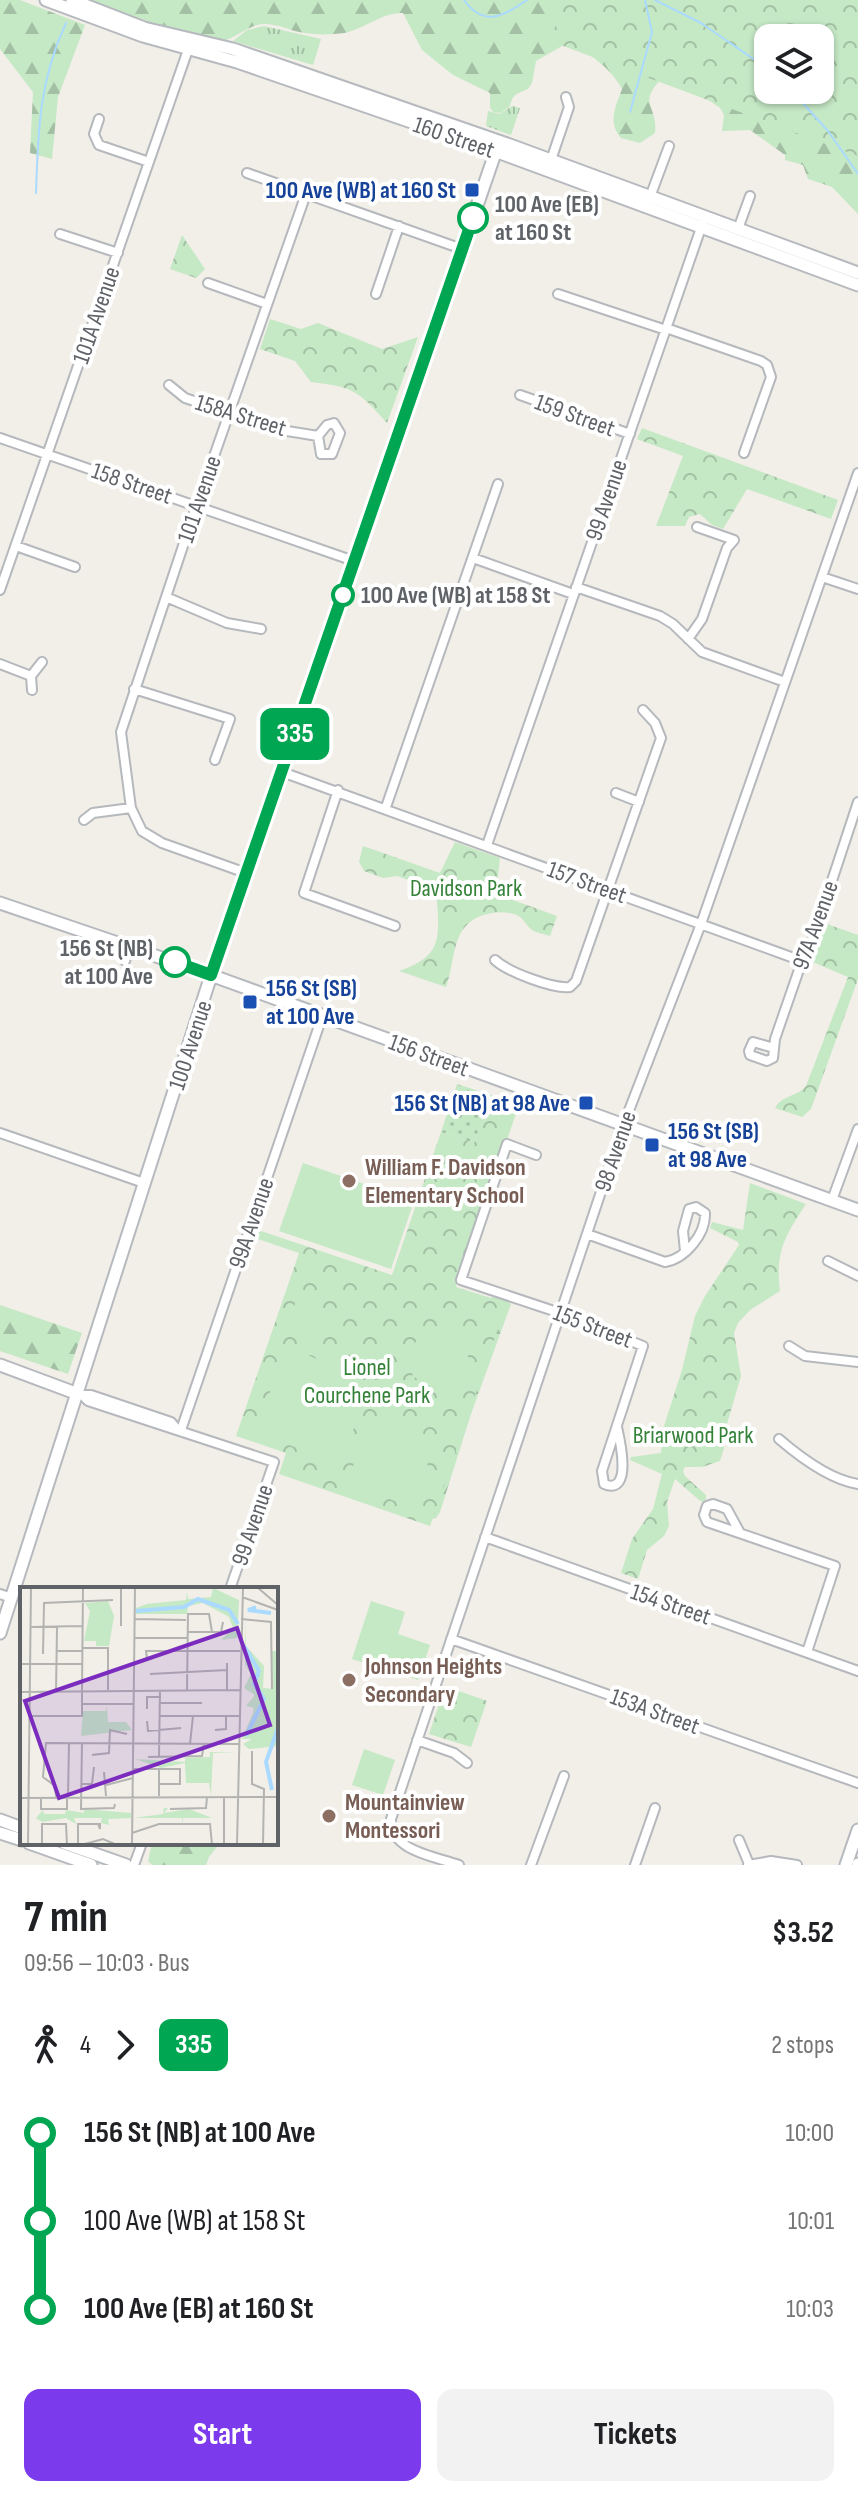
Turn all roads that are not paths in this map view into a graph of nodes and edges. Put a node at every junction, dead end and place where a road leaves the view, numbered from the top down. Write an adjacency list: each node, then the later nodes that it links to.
1 (46, 0): 3 (main road, 160 Street)
2 (72, 0): 3 (main road, 160 Street)
3 (190, 45): 7 (main road, 160 Street); 9 (street, 101A Avenue)
4 (566, 97): 8 (street)
5 (99, 119): 9 (street)
6 (669, 146): 13 (street)
7 (497, 147): 8 (main road, 160 Street); 14 (main road, 160 Street); 18 (main road, 100 Avenue)
8 (551, 160): 13 (main road, 160 Street)
9 (149, 162): 19 (street, 101A Avenue)
10 (247, 173): 11 (street)
11 (306, 194): 15 (street); 25 (street, 101 Avenue)
12 (750, 196): 16 (street)
13 (650, 197): 14 (main road, 160 Street)
14 (703, 222): 16 (main road, 160 Street); 22 (main road, 160 Street); 26 (street, 99 Avenue)
15 (399, 226): 18 (street); 23 (street)
16 (738, 229): 20 (main road, 160 Street)
17 (60, 234): 19 (street)
18 (462, 249): 41 (main road, 100 Avenue)
19 (118, 253): 34 (street, 101A Avenue)
20 (858, 273)
21 (208, 283): 25 (street)
22 (858, 285)
23 (376, 294)
24 (558, 294): 26 (street)
25 (267, 304): 29 (street, 101 Avenue)
26 (666, 329): 30 (street, 99 Avenue); 33 (street)
27 (169, 385): 29 (street, 158A Street)
28 (520, 395): 30 (street, 159 Street)
29 (229, 413): 31 (street, 158A Street); 37 (street, 101 Avenue)
30 (630, 434): 46 (street, 99 Avenue)
31 (318, 436)
32 (0, 438): 34 (street, 158 Street)
33 (744, 453)
34 (48, 454): 37 (street, 158 Street); 39 (street, 101A Avenue)
35 (858, 473): 43 (street, 98 Avenue)
36 (498, 484): 40 (street)
37 (197, 505): 41 (street, 158 Street); 47 (street, 101 Avenue)
38 (697, 527): 49 (street)
39 (16, 546): 42 (street); 45 (street, 101A Avenue)
40 (473, 558): 46 (street); 63 (street)
41 (354, 561): 58 (main road, 100 Avenue)
42 (75, 567)
43 (822, 577): 44 (street); 53 (street, 98 Avenue)
44 (858, 589)
45 (0, 590)
46 (575, 590): 49 (street); 66 (street, 99 Avenue)
47 (166, 597): 48 (street); 54 (street, 101 Avenue)
48 (261, 629)
49 (688, 639): 53 (street)
50 (42, 662): 52 (street)
51 (0, 664): 52 (street)
52 (31, 676): 55 (street)
53 (785, 682): 70 (street, 98 Avenue)
54 (134, 689): 57 (street); 64 (street, 101 Avenue)
55 (32, 690)
56 (643, 710): 61 (street)
57 (215, 760)
58 (282, 772): 59 (street, 157 Street); 67 (main road, 100 Avenue)
59 (338, 790): 63 (street, 157 Street); 71 (street)
60 (616, 793): 61 (street)
61 (639, 802): 68 (street)
62 (858, 802): 75 (street, 97A Avenue)
63 (386, 807): 66 (street, 157 Street)
64 (131, 808): 65 (street); 67 (street)
65 (84, 820)
66 (487, 845): 68 (street, 157 Street)
67 (246, 873): 76 (main road, 100 Avenue)
68 (607, 889): 70 (street, 157 Street); 73 (street)
69 (0, 903): 72 (main road, 156 Street)
70 (701, 924): 75 (street, 157 Street); 79 (street, 98 Avenue)
71 (395, 926)
72 (130, 946): 74 (street); 76 (main road, 156 Street)
73 (495, 960)
74 (125, 961)
75 (802, 961): 78 (street, 97A Avenue)
76 (211, 975): 77 (main road, 156 Street); 83 (main road, 100 Avenue)
77 (322, 1017): 79 (main road, 156 Street); 96 (street, 99A Avenue)
78 (774, 1048)
79 (623, 1126): 84 (main road, 156 Street); 86 (street, 98 Avenue)
80 (858, 1129): 84 (street)
81 (0, 1133): 83 (street)
82 (536, 1155): 90 (street, 155 Street)
83 (144, 1183): 94 (main road, 100 Avenue)
84 (832, 1200): 85 (main road, 156 Street)
85 (858, 1210)
86 (587, 1234): 87 (street); 90 (street, 98 Avenue)
87 (685, 1251): 87 (street)
88 (828, 1261): 89 (street)
89 (858, 1276)
90 (560, 1313): 95 (street, 155 Street); 100 (street, 98 Avenue)
91 (789, 1346): 92 (street)
92 (858, 1362)
93 (0, 1365): 94 (main road)
94 (81, 1395): 96 (street); 102 (main road, 100 Avenue)
95 (617, 1427): 95 (street, 155 Street)
96 (179, 1429): 101 (street, 99 Avenue)
97 (779, 1439): 98 (street)
98 (858, 1484)
99 (739, 1531): 105 (street)
100 (485, 1537): 104 (street, 98 Avenue); 105 (street, 154 Street)
101 (231, 1587)
102 (6, 1596): 103 (main road, 100 Avenue)
103 (0, 1633)
104 (451, 1639): 107 (street, 98 Avenue); 110 (street, 153A Street)
105 (807, 1652): 106 (street, 154 Street)
106 (858, 1671)
107 (417, 1740): 108 (street); 124 (street, 98 Avenue)
108 (467, 1763)
109 (564, 1776): 125 (street)
110 (858, 1783)
111 (655, 1808): 126 (street)
112 (0, 1820): 113 (main road)
113 (20, 1827)
114 (858, 1830): 129 (main road)
115 (0, 1833): 116 (main road)
116 (20, 1839)
117 (739, 1840): 127 (street)
118 (35, 1845): 121 (main road)
119 (70, 1845): 122 (main road)
120 (141, 1845): 123 (street)
121 (91, 1865)
122 (126, 1865)
123 (134, 1865)
124 (459, 1865)
125 (531, 1865)
126 (635, 1865)
127 (749, 1865): 128 (street)
128 (797, 1865)
129 (846, 1865)

